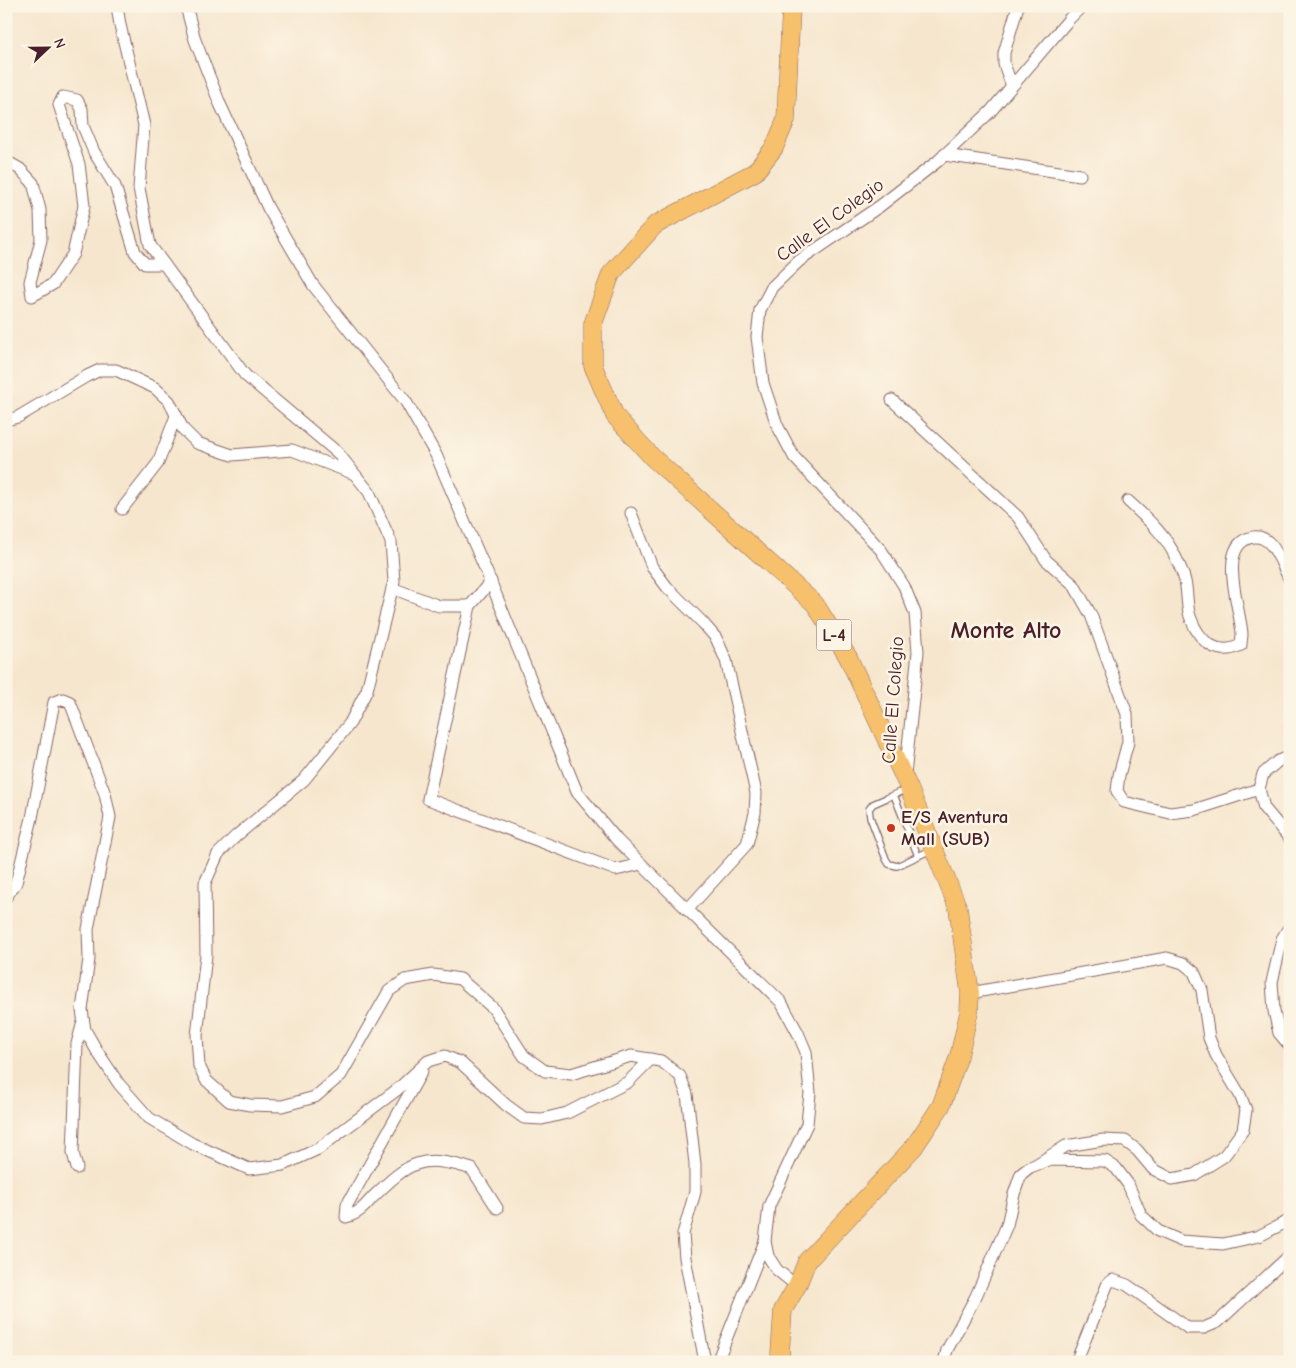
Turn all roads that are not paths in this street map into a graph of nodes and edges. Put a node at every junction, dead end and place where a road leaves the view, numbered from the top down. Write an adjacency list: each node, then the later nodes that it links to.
1 (117, 6): 10 (street)
2 (186, 6): 19 (street)
3 (791, 6): 23 (main road, L-4)
4 (1018, 6): 6 (street)
5 (1082, 6): 6 (street, Calle El Colegio)
6 (1012, 86): 7 (street, Calle El Colegio)
7 (944, 156): 9 (street); 23 (street, Calle El Colegio)
8 (6, 161): 10 (street)
9 (1080, 175)
10 (164, 264): 14 (street)
11 (892, 400): 24 (street)
12 (176, 416): 13 (street); 14 (street); 16 (street)
13 (6, 420)
14 (354, 473): 20 (street)
15 (1128, 501): 18 (street)
16 (122, 510)
17 (631, 513): 29 (street)
18 (1290, 580)
19 (491, 581): 21 (street); 27 (street)
20 (392, 588): 21 (street); 34 (street)
21 (470, 606): 27 (street)
22 (1290, 756): 24 (street)
23 (902, 787): 26 (main road, L-4); 26 (lane)
24 (1259, 789): 25 (street)
25 (1290, 840)
26 (926, 852): 31 (main road, L-4)
27 (641, 864): 29 (street)
28 (6, 897): 32 (street)
29 (688, 910): 40 (street)
30 (1290, 926): 33 (street)
31 (970, 993): 36 (street); 42 (main road, L-4)
32 (84, 1020): 35 (street); 37 (street)
33 (1290, 1046)
34 (651, 1059): 35 (street); 43 (street)
35 (428, 1061): 38 (street)
36 (1037, 1164): 39 (street); 46 (street)
37 (77, 1168)
38 (497, 1208)
39 (1290, 1220)
40 (765, 1241): 42 (street); 44 (street)
41 (1290, 1255): 47 (street)
42 (797, 1286): 45 (main road, L-4)
43 (705, 1362)
44 (717, 1362)
45 (782, 1362)
46 (944, 1362)
47 (1076, 1362)

